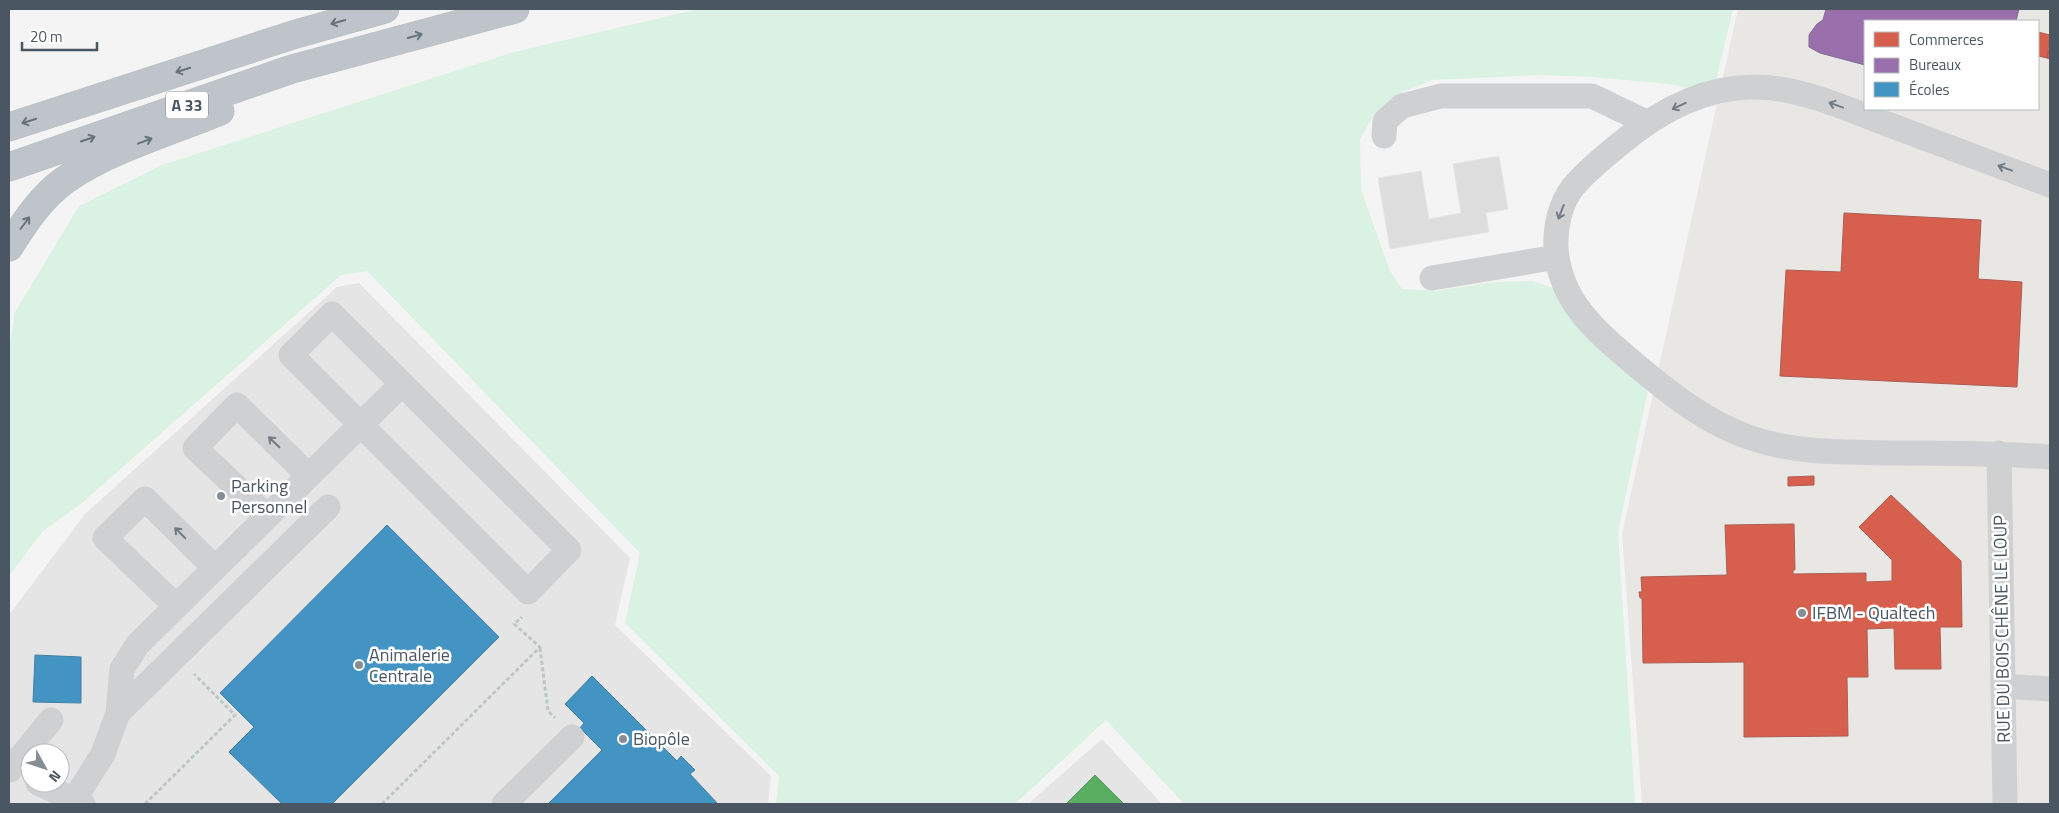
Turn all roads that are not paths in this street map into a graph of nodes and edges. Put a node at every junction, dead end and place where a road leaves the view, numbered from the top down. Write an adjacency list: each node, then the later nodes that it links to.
1 (385, 9): 5 (highway, A 33, one-way to 5)
2 (515, 9): 3 (highway, A 33, one-way to 2)
3 (368, 49): 7 (highway, A 33, one-way to 3); 9 (highway, one-way to 3)
4 (1646, 122): 6 (street); 8 (street, one-way to 4); 10 (street, one-way to 10)
5 (9, 127)
6 (1384, 136)
7 (9, 167)
8 (2050, 185)
9 (9, 248)
10 (1557, 257): 11 (street); 14 (street)
11 (1432, 278)
12 (402, 384): 13 (street); 13 (street); 13 (street)
13 (361, 425): 16 (street)
14 (1999, 453): 15 (street); 21 (street, RUE DU BOIS CHÊNE LE LOUP)
15 (2050, 457)
16 (309, 476): 18 (street); 18 (street, one-way to 18)
17 (328, 507): 23 (street)
18 (267, 516): 19 (street)
19 (215, 568): 20 (street); 20 (street, one-way to 20)
20 (176, 606): 23 (street)
21 (2002, 686): 22 (street); 30 (street, RUE DU BOIS CHÊNE LE LOUP)
22 (2050, 689)
23 (118, 713): 28 (street)
24 (51, 720): 26 (street)
25 (572, 736): 29 (street)
26 (16, 773)
27 (60, 793): 28 (street)
28 (79, 802)
29 (504, 804)
30 (2005, 804)

